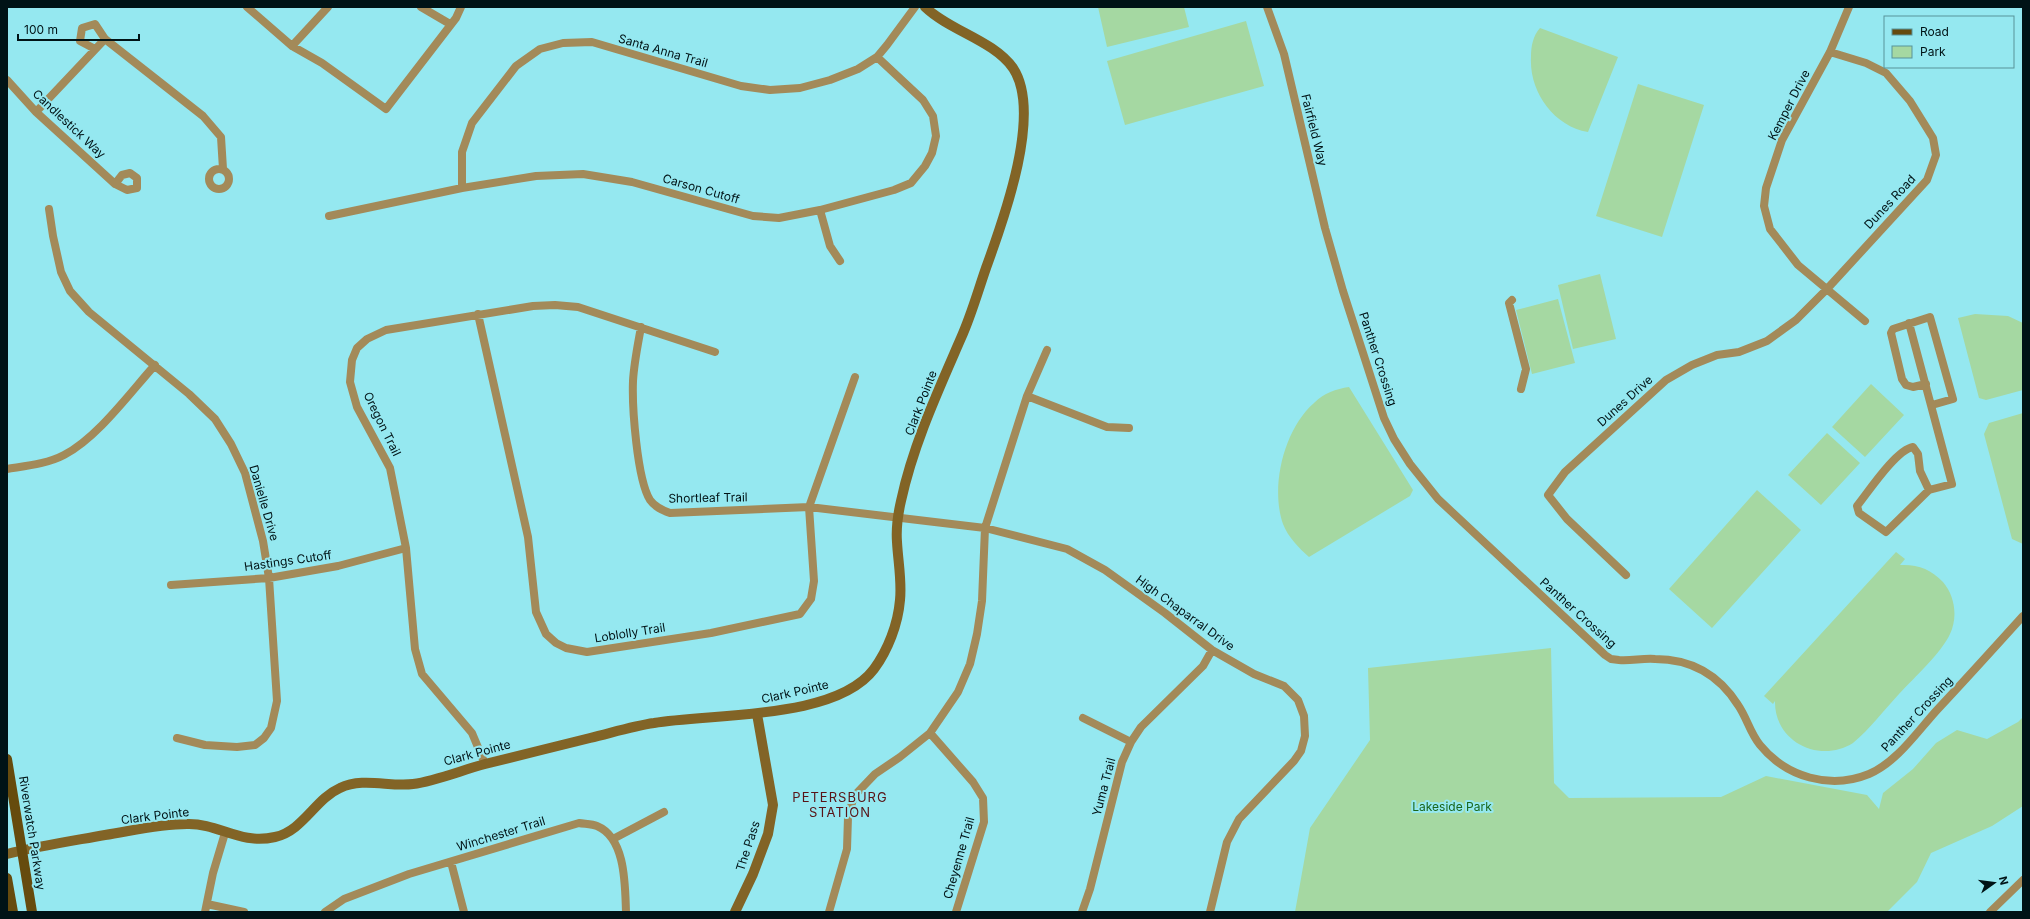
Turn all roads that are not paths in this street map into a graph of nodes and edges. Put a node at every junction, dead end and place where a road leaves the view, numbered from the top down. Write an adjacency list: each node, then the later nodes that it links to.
1 (247, 7): 11 (street)
2 (328, 7): 11 (street)
3 (421, 7): 9 (street)
4 (461, 7): 9 (street)
5 (915, 7): 14 (street, Santa Anna Trail)
6 (925, 7): 43 (street, Clark Pointe)
7 (1267, 7): 23 (street, Fairfield Way)
8 (1848, 7): 13 (street, Kemper Drive)
9 (450, 24): 11 (street)
10 (105, 39): 12 (street); 12 (street); 17 (street)
11 (292, 46)
12 (95, 49): 16 (street)
13 (1830, 52): 25 (street, Kemper Drive); 25 (street, Dunes Road)
14 (877, 57): 19 (street, Santa Anna Trail); 21 (street, Carson Cutoff)
15 (7, 80): 16 (street, Candlestick Way)
16 (36, 112): 18 (street, Candlestick Way)
17 (223, 169)
18 (115, 184)
19 (462, 188): 21 (street, Carson Cutoff); 22 (street, Carson Cutoff)
20 (49, 209): 33 (street, Danielle Drive)
21 (820, 210): 24 (street)
22 (329, 216)
23 (1334, 259): 49 (street, Panther Crossing)
24 (840, 261)
25 (1827, 289): 28 (street, Kemper Drive); 46 (street, Dunes Drive)
26 (1512, 300): 36 (street)
27 (478, 314): 30 (street, Oregon Trail); 42 (street, Loblolly Trail); 45 (street, Oregon Trail)
28 (1865, 321)
29 (1909, 323): 35 (street); 35 (street); 38 (street)
30 (641, 327): 32 (street, Oregon Trail); 42 (street, Shortleaf Trail)
31 (1047, 350): 37 (street)
32 (715, 352)
33 (156, 365): 40 (street); 47 (street, Danielle Drive)
34 (855, 377): 42 (street, Loblolly Trail)
35 (1926, 384): 38 (street)
36 (1521, 389)
37 (1027, 396): 39 (street); 44 (street)
38 (1932, 406): 41 (street)
39 (1129, 428)
40 (7, 469)
41 (1929, 490): 41 (street)
42 (809, 507): 43 (street, Shortleaf Trail)
43 (898, 519): 44 (street, High Chaparral Drive); 51 (street, Clark Pointe)
44 (985, 528): 50 (street, High Chaparral Drive); 53 (street)
45 (406, 548): 47 (street, Hastings Cutoff); 57 (street, Oregon Trail)
46 (1626, 575)
47 (269, 578): 48 (street, Hastings Cutoff); 54 (street, Danielle Drive)
48 (171, 585)
49 (2022, 619)
50 (1212, 650): 55 (street, Yuma Trail); 77 (street, High Chaparral Drive)
51 (757, 714): 57 (street, Clark Pointe); 73 (street, The Pass)
52 (1083, 718): 55 (street)
53 (930, 733): 74 (street); 75 (street, Cheyenne Trail)
54 (177, 738)
55 (1131, 742): 76 (street, Yuma Trail)
56 (7, 759): 61 (main road, Riverwatch Parkway)
57 (485, 764): 59 (street, Clark Pointe)
58 (664, 812): 60 (street)
59 (225, 833): 61 (street, Clark Pointe); 66 (street)
60 (613, 839): 63 (street, Winchester Trail); 72 (street)
61 (22, 850): 62 (street, Clark Pointe); 68 (main road, Riverwatch Parkway)
62 (7, 854)
63 (451, 862): 70 (street, Winchester Trail); 71 (street)
64 (7, 878): 67 (main road)
65 (2023, 880): 78 (street)
66 (206, 908): 69 (street)
67 (13, 912)
68 (32, 912)
69 (244, 912)
70 (325, 912)
71 (464, 912)
72 (626, 912)
73 (735, 912)
74 (829, 912)
75 (956, 912)
76 (1082, 912)
77 (1210, 912)
78 (1990, 912)

